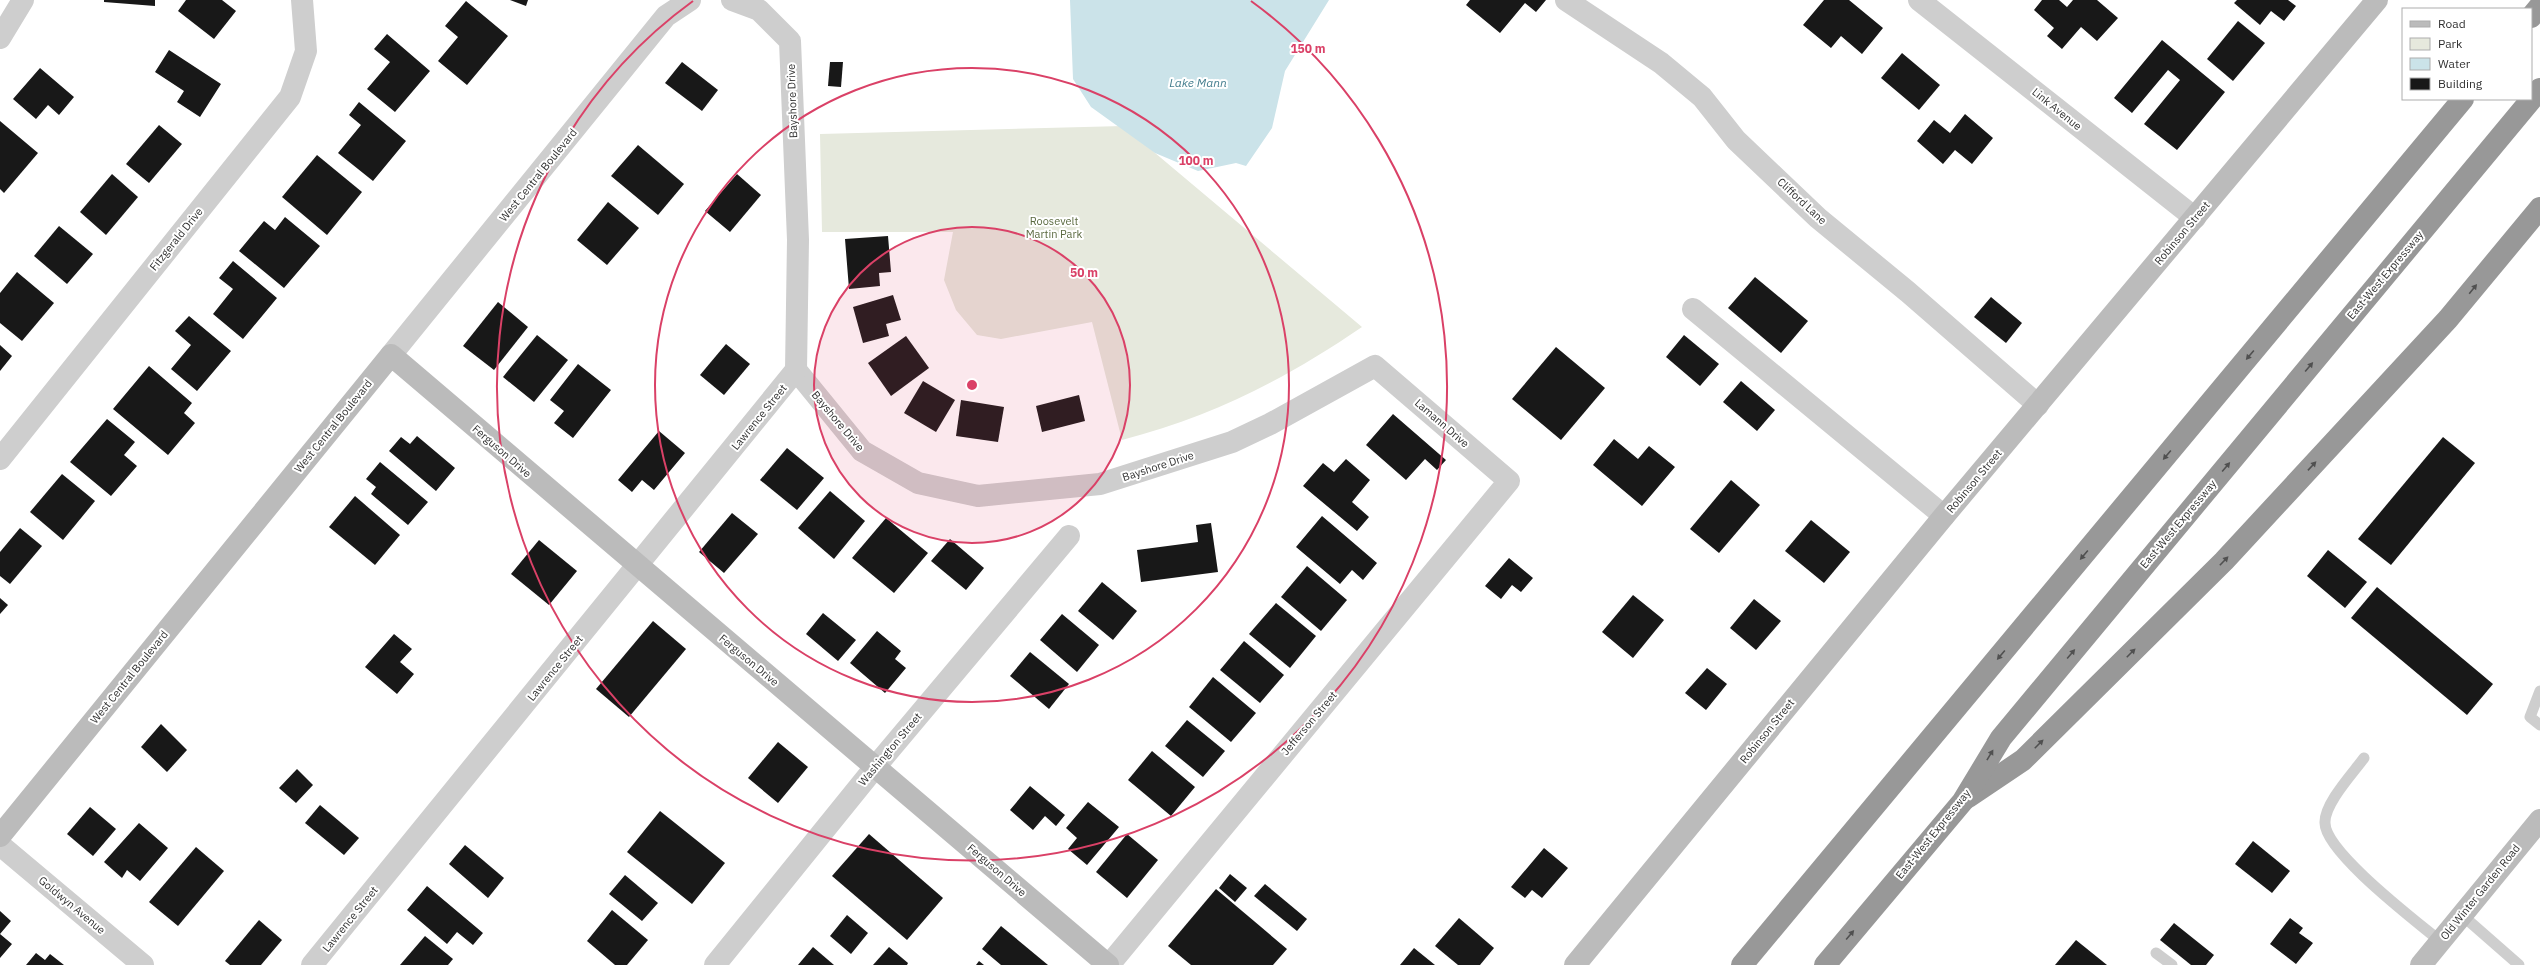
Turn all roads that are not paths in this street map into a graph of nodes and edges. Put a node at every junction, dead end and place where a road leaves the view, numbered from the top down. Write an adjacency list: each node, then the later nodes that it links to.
1 (23, 0): 12 (street)
2 (302, 0): 26 (street, Fitzgerald Drive)
3 (690, 0): 22 (street, West Central Boulevard)
4 (732, 0): 24 (street, Bayshore Drive)
5 (1566, 0): 25 (street, Clifford Lane)
6 (2377, 0): 19 (street, Robinson Street)
7 (2526, 0): 10 (highway)
8 (1932, 4): 19 (street, Link Avenue)
9 (2540, 6): 11 (highway)
10 (2520, 8)
11 (2532, 16)
12 (0, 38)
13 (2540, 89): 14 (highway, East-West Expressway, one-way to 13)
14 (2532, 99)
15 (2448, 100): 21 (highway)
16 (2462, 100): 21 (highway)
17 (2531, 100): 35 (highway, East-West Expressway, one-way to 17)
18 (2540, 208): 35 (highway, one-way to 18)
19 (2195, 218): 25 (street, Robinson Street)
20 (1693, 308): 28 (street)
21 (2272, 330): 47 (highway, one-way to 47)
22 (391, 355): 30 (street, Ferguson Drive); 37 (street, West Central Boulevard)
23 (1375, 366): 24 (street, Bayshore Drive); 27 (street, Lamann Drive)
24 (796, 370): 30 (street, Lawrence Street)
25 (2038, 405): 28 (street, Robinson Street)
26 (0, 459)
27 (1509, 481): 45 (street, Jefferson Street)
28 (1944, 516): 46 (street, Robinson Street)
29 (1069, 536): 34 (street, Washington Street)
30 (637, 567): 34 (street, Ferguson Drive); 43 (street, Lawrence Street)
31 (2540, 691): 32 (lane)
32 (2540, 725)
33 (2364, 758): 40 (lane)
34 (876, 766): 44 (street, Washington Street); 45 (street, Ferguson Drive)
35 (1963, 801): 48 (highway, East-West Expressway, one-way to 35)
36 (2540, 820): 39 (street, Old Winter Garden Road)
37 (0, 836)
38 (0, 845): 42 (street, Goldwyn Avenue)
39 (2462, 915): 40 (street, Old Winter Garden Road); 51 (lane)
40 (2440, 941): 50 (street, Old Winter Garden Road)
41 (2156, 952): 49 (lane)
42 (143, 965)
43 (312, 965)
44 (715, 965)
45 (1109, 965)
46 (1575, 965)
47 (1742, 965)
48 (1824, 965)
49 (2172, 965)
50 (2420, 965)
51 (2519, 965)

